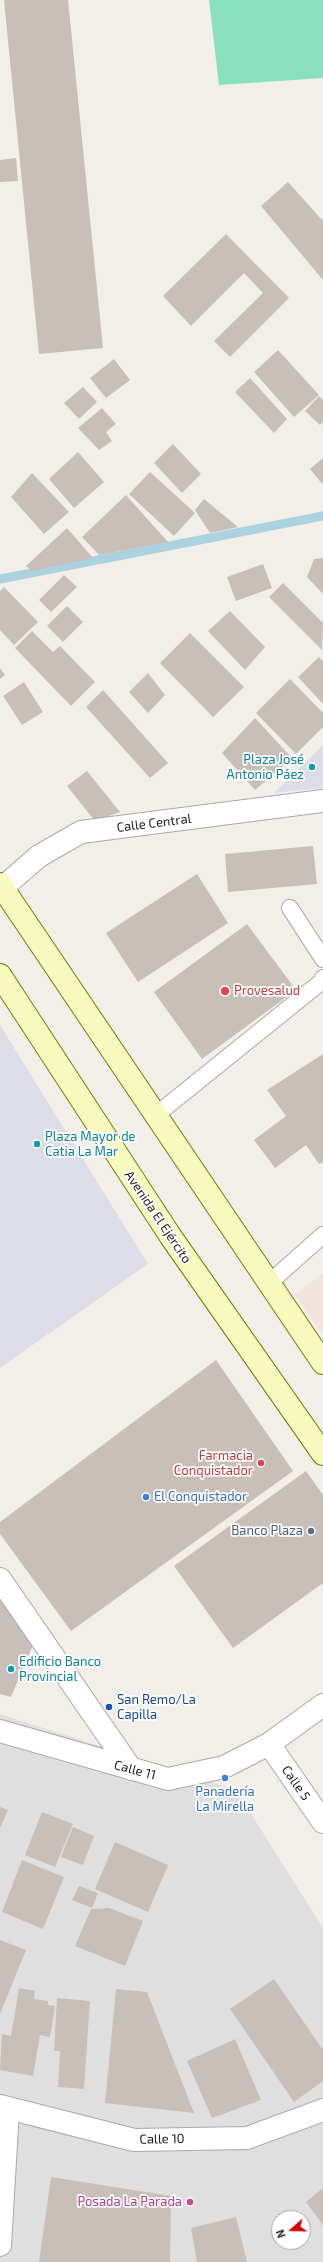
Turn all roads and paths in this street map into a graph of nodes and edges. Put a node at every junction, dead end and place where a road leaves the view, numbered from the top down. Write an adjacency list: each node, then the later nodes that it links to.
1 (323, 801): 2 (street, Calle Central)
2 (1, 887): 7 (main road)
3 (290, 908): 4 (lane)
4 (323, 959)
5 (0, 975): 11 (main road, Avenida El Ejército)
6 (323, 978): 7 (lane)
7 (156, 1115): 9 (main road)
8 (323, 1235): 9 (lane)
9 (269, 1283): 10 (main road)
10 (323, 1363)
11 (322, 1450)
12 (0, 1579): 16 (street)
13 (323, 1705): 15 (street, Calle 11)
14 (0, 1731): 16 (street, Calle 11)
15 (269, 1744): 16 (street, Calle 11); 17 (street, Calle 5)
16 (131, 1770)
17 (323, 1822)
18 (4, 2108): 19 (street, Calle 10); 20 (street)
19 (323, 2110)
20 (0, 2245)

